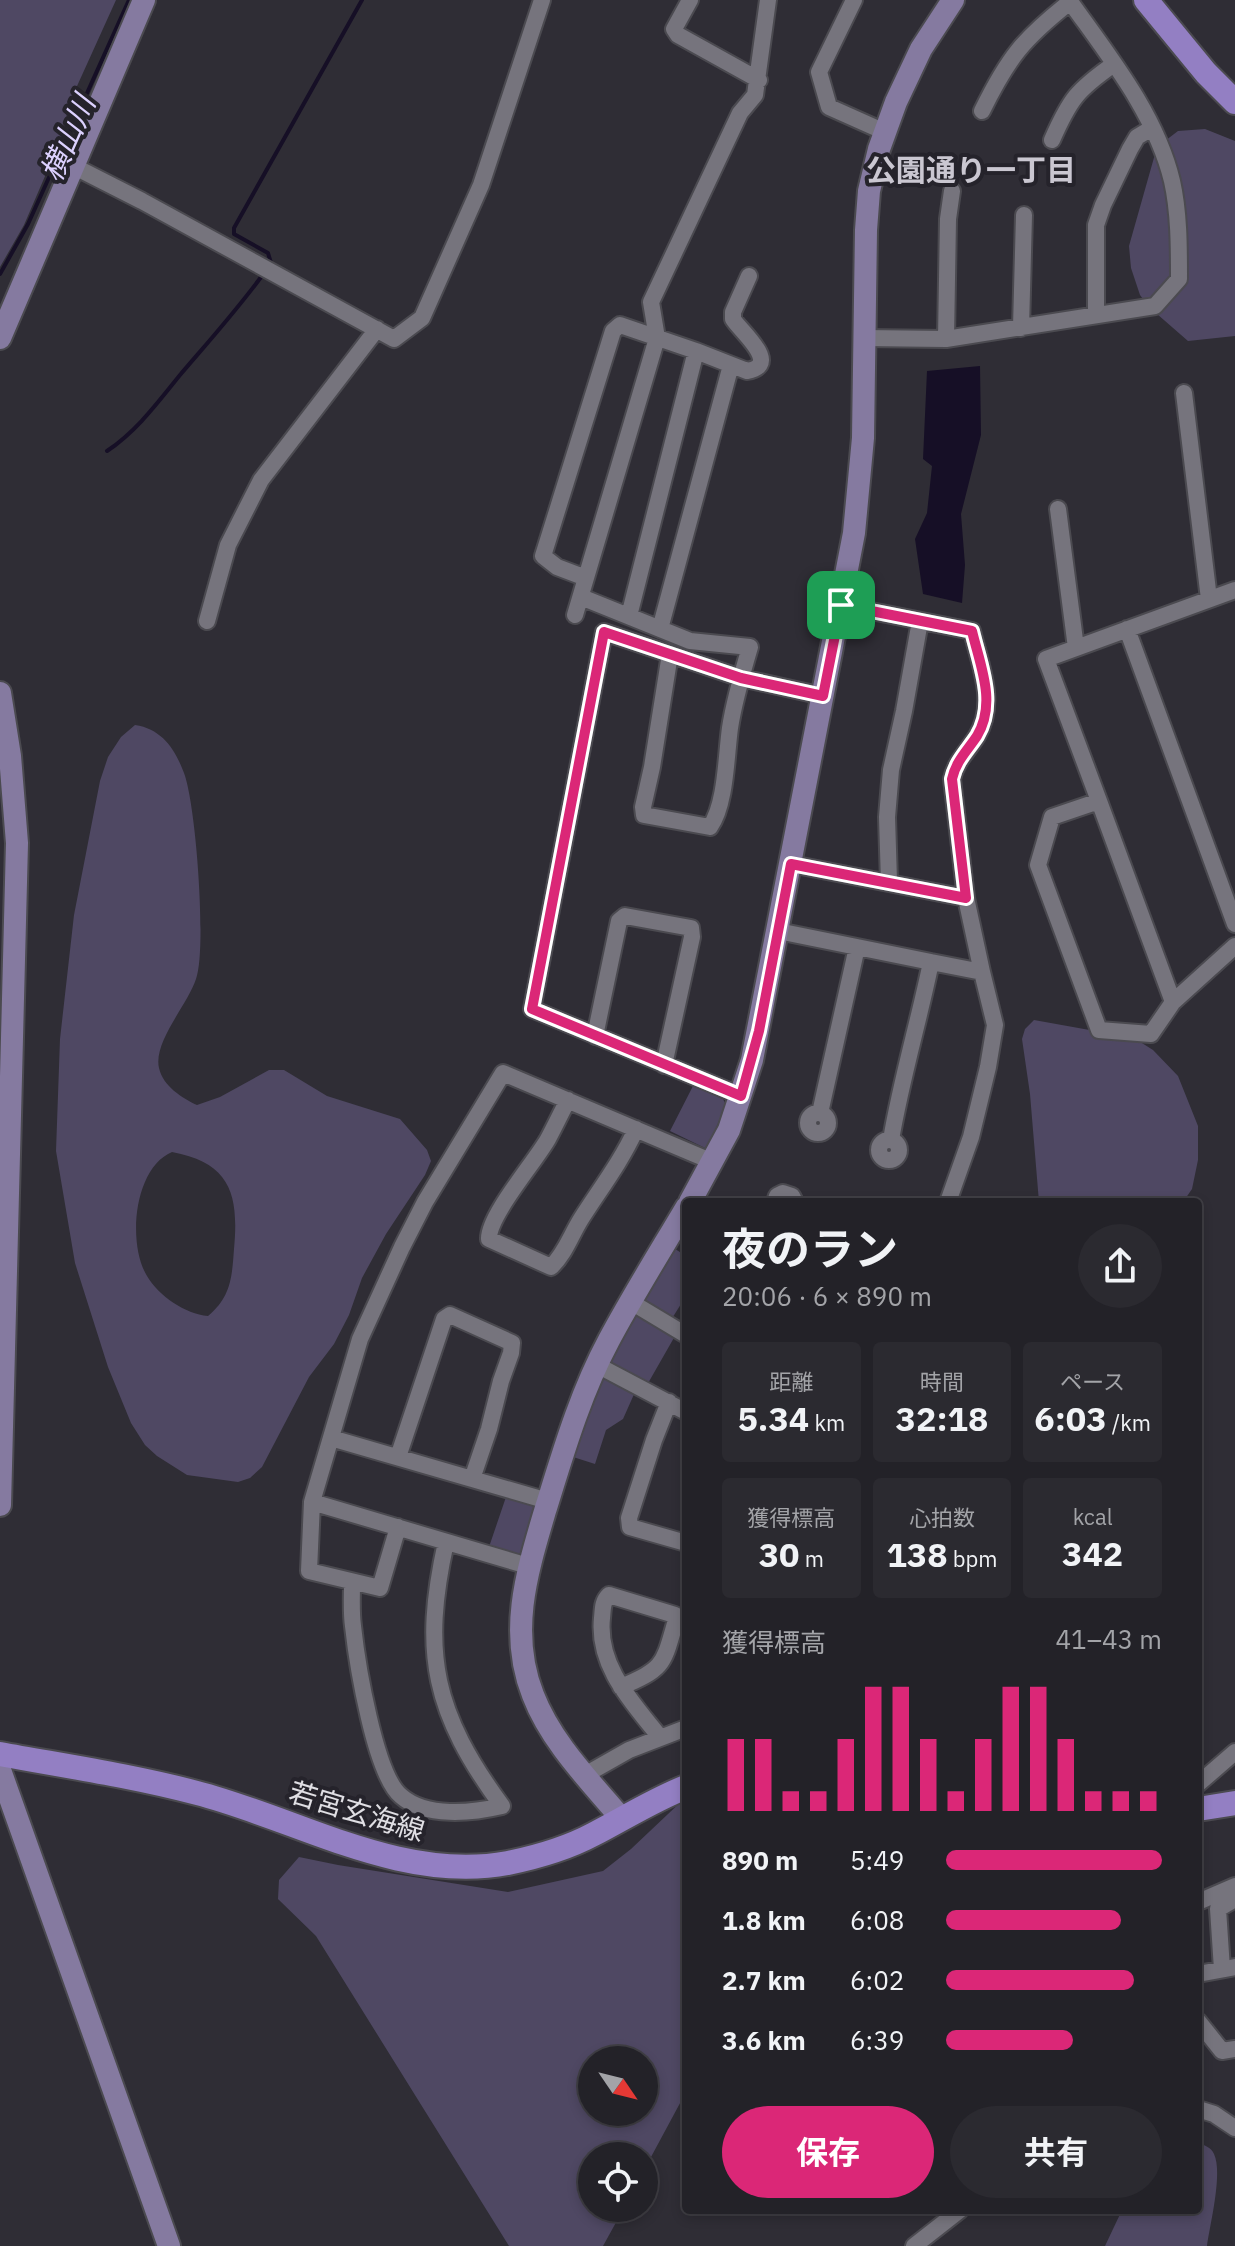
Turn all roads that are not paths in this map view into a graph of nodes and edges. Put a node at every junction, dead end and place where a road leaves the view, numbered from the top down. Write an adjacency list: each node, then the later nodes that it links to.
1 (144, 0): 16 (street)
2 (542, 0): 22 (street)
3 (690, 0): 10 (street)
4 (768, 0): 10 (street)
5 (854, 0): 14 (street)
6 (953, 0): 14 (street)
7 (1146, 0): 11 (main road)
8 (1069, 1): 9 (street); 12 (street)
9 (1114, 64): 13 (street); 15 (street)
10 (759, 80): 24 (street)
11 (1235, 102)
12 (982, 111)
13 (1152, 128): 20 (street); 20 (street)
14 (885, 132): 25 (street)
15 (1052, 140)
16 (72, 169): 22 (street); 23 (street)
17 (952, 191): 26 (street)
18 (1024, 215): 21 (street)
19 (749, 276): 28 (street)
20 (1096, 315): 21 (street)
21 (1021, 328): 26 (street)
22 (377, 329): 38 (street)
23 (0, 338)
24 (657, 338): 27 (street); 31 (street); 31 (street)
25 (864, 338): 26 (street); 35 (street)
26 (946, 339)
27 (696, 351): 28 (street); 37 (street)
28 (731, 365): 40 (street)
29 (1184, 393): 34 (street)
30 (1058, 509): 42 (street)
31 (586, 578): 33 (street)
32 (1235, 590): 34 (street)
33 (581, 597): 36 (street); 37 (street)
34 (1209, 599): 41 (street)
35 (841, 605): 39 (street); 46 (street)
36 (575, 615)
37 (629, 616): 40 (street)
38 (207, 621)
39 (920, 621): 49 (street); 50 (street)
40 (660, 629): 44 (street)
41 (1127, 629): 42 (street); 51 (street)
42 (1076, 648): 47 (street)
43 (670, 654): 44 (street); 44 (street); 58 (street)
44 (741, 678): 46 (street)
45 (0, 693): 81 (street)
46 (823, 696): 48 (street)
47 (1099, 801): 57 (street); 57 (street)
48 (791, 864): 49 (street); 52 (street)
49 (889, 882): 50 (street)
50 (966, 898): 56 (street)
51 (1235, 924)
52 (778, 931): 54 (street); 60 (street)
53 (1235, 946): 57 (street)
54 (857, 947): 55 (street); 62 (street)
55 (931, 962): 56 (street); 64 (street)
56 (982, 972): 69 (street)
57 (1173, 1002)
58 (595, 1036): 59 (street); 59 (street)
59 (664, 1065): 60 (street)
60 (741, 1096): 65 (street)
61 (568, 1100): 63 (street); 63 (street); 76 (street)
62 (820, 1113)
63 (636, 1129): 65 (street)
64 (891, 1140)
65 (713, 1162): 66 (street)
66 (692, 1198)
67 (776, 1198): 68 (street)
68 (792, 1198)
69 (949, 1198)
70 (682, 1215): 71 (street)
71 (631, 1302): 72 (street); 73 (street)
72 (682, 1333)
73 (597, 1365): 74 (street); 79 (street)
74 (669, 1402): 75 (street); 84 (street)
75 (682, 1410)
76 (331, 1438): 77 (street); 80 (street)
77 (398, 1457): 78 (street); 78 (street)
78 (472, 1479): 79 (street)
79 (548, 1501): 85 (street)
80 (312, 1502): 82 (street); 86 (street)
81 (0, 1505)
82 (398, 1527): 83 (street); 86 (street)
83 (446, 1542): 85 (street); 86 (street)
84 (682, 1542)
85 (528, 1566): 93 (street)
86 (352, 1583)
87 (621, 1687): 87 (street); 89 (street)
88 (682, 1729): 89 (street)
89 (659, 1736): 93 (street)
90 (1235, 1752): 94 (street)
91 (0, 1754): 98 (main road, 若宮玄海線)
92 (0, 1770): 109 (street)
93 (585, 1775): 98 (street)
94 (1202, 1781)
95 (682, 1789): 98 (main road, 若宮玄海線)
96 (1235, 1803): 97 (main road)
97 (1202, 1808)
98 (621, 1818)
99 (1235, 1886): 101 (street)
100 (1235, 1899): 102 (street)
101 (1202, 1900)
102 (1228, 1968): 103 (street)
103 (1202, 1973)
104 (1202, 2025): 105 (street)
105 (1231, 2054)
106 (1202, 2110): 107 (street)
107 (1235, 2128)
108 (955, 2214): 110 (street)
109 (169, 2246)
110 (914, 2246)

